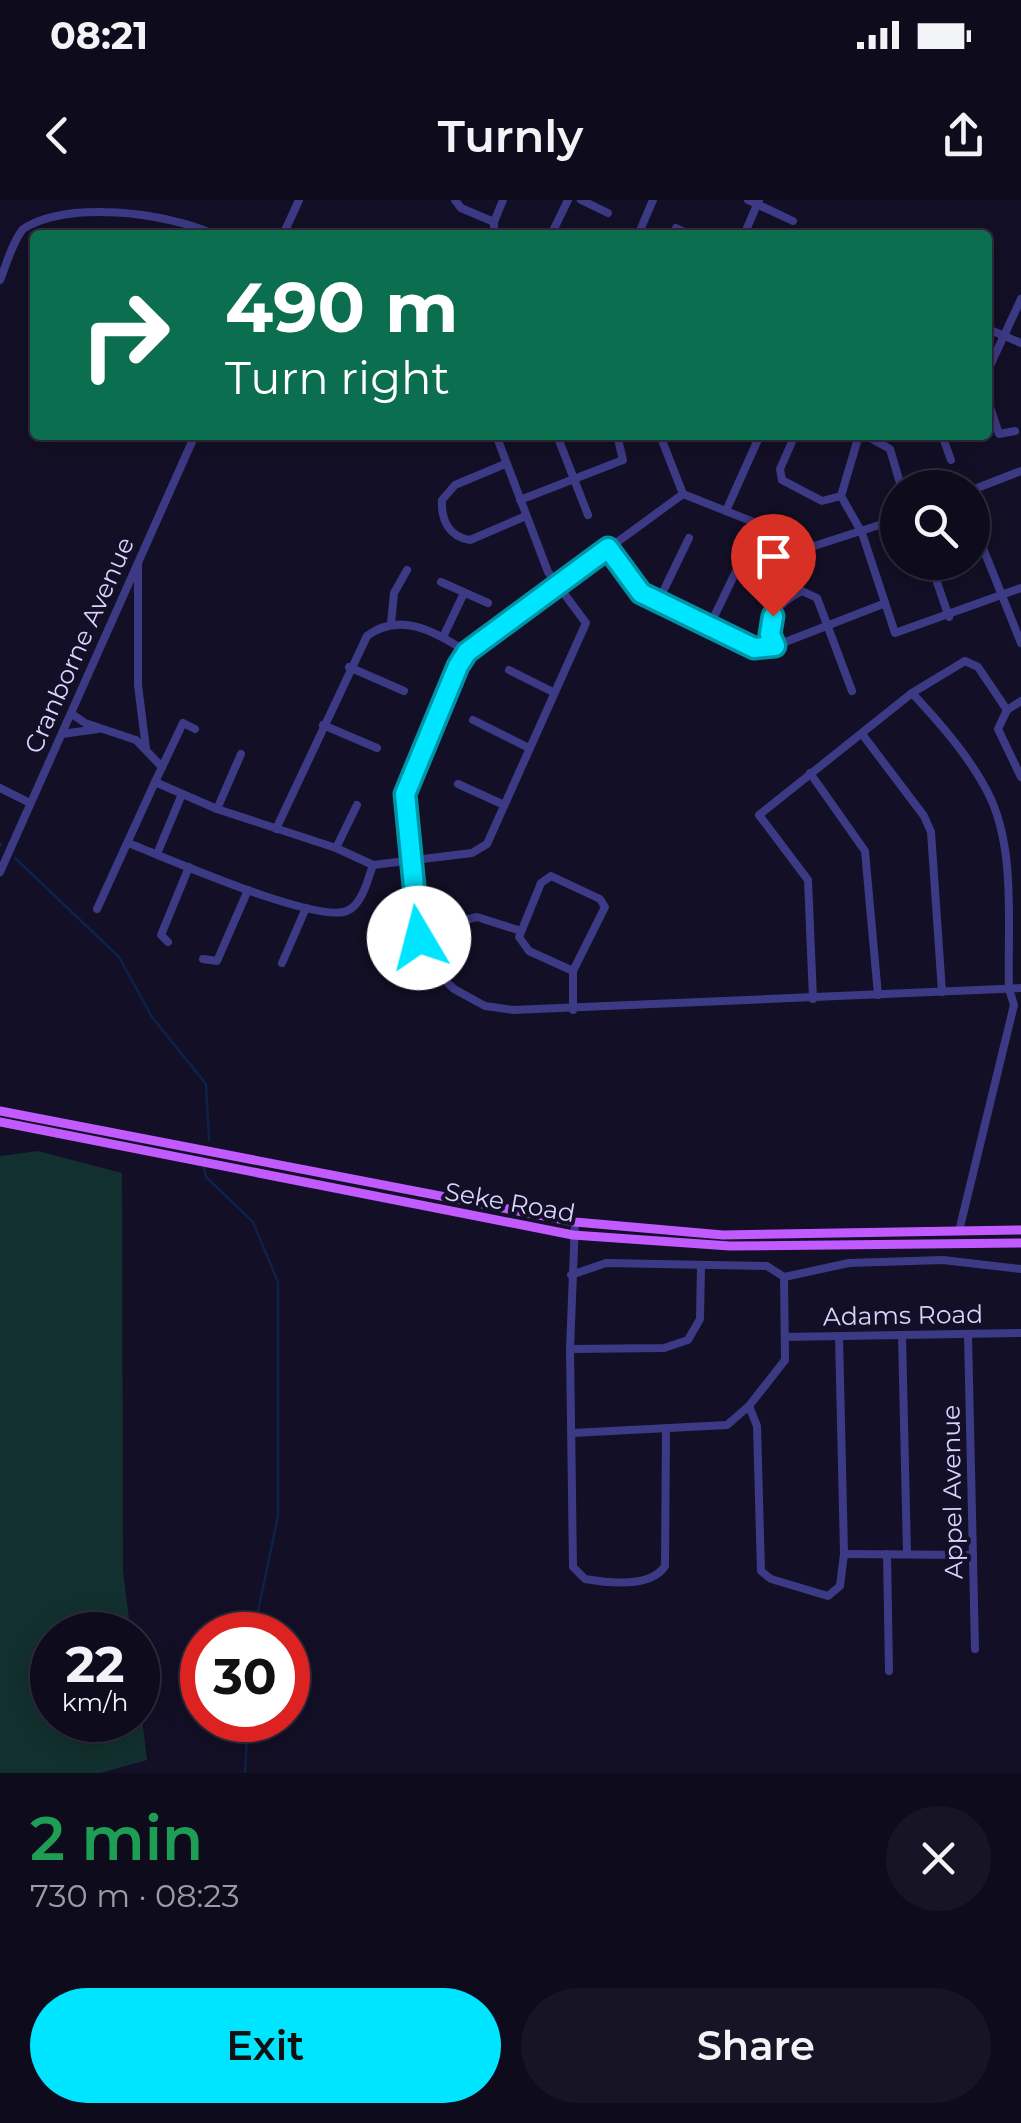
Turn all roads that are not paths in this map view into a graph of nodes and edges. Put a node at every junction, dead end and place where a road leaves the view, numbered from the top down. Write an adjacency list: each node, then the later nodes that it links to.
1 (299, 200): 14 (street)
2 (455, 200): 11 (street)
3 (504, 200): 11 (street)
4 (568, 200): 16 (street)
5 (581, 200): 9 (street)
6 (653, 200): 17 (street)
7 (755, 201): 10 (street); 19 (street)
8 (136, 204): 13 (street); 20 (street)
9 (608, 213)
10 (793, 221)
11 (494, 222): 15 (street)
12 (676, 228): 18 (street)
13 (204, 230)
14 (286, 230)
15 (494, 230)
16 (554, 230)
17 (640, 230)
18 (681, 230)
19 (746, 230)
20 (0, 280)
21 (1021, 299): 23 (street)
22 (992, 330): 23 (street)
23 (1004, 336): 24 (street); 25 (street)
24 (1021, 343)
25 (992, 362)
26 (992, 413): 27 (street)
27 (1015, 431)
28 (193, 440): 55 (street, Cranborne Avenue)
29 (498, 440): 39 (street)
30 (559, 440): 42 (street)
31 (618, 440): 42 (street)
32 (662, 440): 44 (street)
33 (758, 440): 47 (street)
34 (793, 440): 45 (street)
35 (860, 440): 45 (street)
36 (872, 440): 40 (street)
37 (944, 440): 38 (street)
38 (951, 460)
39 (505, 464): 46 (street); 49 (street)
40 (896, 470)
41 (1021, 471): 43 (street)
42 (574, 478): 46 (street); 48 (street)
43 (990, 483)
44 (683, 494): 47 (street); 53 (street)
45 (841, 496): 51 (street)
46 (520, 500): 49 (street)
47 (726, 511): 51 (street)
48 (588, 515)
49 (526, 516): 60 (street)
50 (880, 526): 51 (street)
51 (862, 533): 66 (street)
52 (690, 538): 64 (street)
53 (608, 548): 60 (street); 64 (street)
54 (741, 561): 70 (street)
55 (138, 564): 83 (street, Cranborne Avenue); 92 (street)
56 (990, 566): 63 (street)
57 (407, 570): 68 (street)
58 (936, 580): 67 (street)
59 (441, 582): 62 (street)
60 (556, 586): 74 (street); 79 (street)
61 (1021, 588): 63 (street)
62 (464, 593): 65 (street); 71 (street)
63 (1002, 596): 67 (street); 72 (street)
64 (658, 602): 70 (street)
65 (488, 604)
66 (883, 604): 67 (street); 69 (street)
67 (949, 617)
68 (391, 624): 71 (street); 75 (street)
69 (829, 625): 73 (street); 73 (street); 78 (street)
70 (710, 626): 73 (street)
71 (443, 637): 74 (street)
72 (1021, 643)
73 (775, 646)
74 (467, 652): 109 (street)
75 (349, 667): 77 (street); 85 (street)
76 (509, 670): 79 (street)
77 (404, 691)
78 (852, 691)
79 (553, 692): 90 (street)
80 (912, 693): 82 (street); 89 (street); 113 (street)
81 (1021, 701): 82 (street)
82 (1006, 710): 96 (street)
83 (72, 714): 86 (street); 88 (street, Cranborne Avenue)
84 (473, 720): 90 (street)
85 (323, 724): 91 (street); 105 (street)
86 (102, 728): 88 (street); 92 (street)
87 (195, 729): 94 (street)
88 (62, 734): 101 (street, Cranborne Avenue)
89 (862, 734): 95 (street); 126 (street)
90 (527, 747): 103 (street)
91 (377, 748)
92 (146, 750): 94 (street)
93 (240, 754): 104 (street)
94 (162, 768): 97 (street)
95 (810, 773): 127 (street); 128 (street)
96 (1021, 777)
97 (155, 782): 100 (street); 106 (street)
98 (458, 784): 103 (street)
99 (0, 788): 101 (street)
100 (182, 794): 104 (street); 108 (street)
101 (30, 804): 112 (street, Cranborne Avenue)
102 (357, 804): 107 (street)
103 (502, 804): 109 (street)
104 (216, 809): 105 (street)
105 (276, 829): 107 (street)
106 (128, 843): 108 (street); 116 (street)
107 (336, 848): 110 (street)
108 (157, 854): 111 (street)
109 (409, 861): 110 (street); 129 (street)
110 (374, 866): 117 (street)
111 (189, 867): 115 (street); 120 (street)
112 (0, 872)
113 (1006, 882): 114 (street); 125 (street)
114 (1021, 882)
115 (248, 890): 117 (street); 121 (street)
116 (98, 908)
117 (306, 908): 122 (street)
118 (460, 921): 119 (street)
119 (518, 930): 123 (street); 123 (street)
120 (168, 942)
121 (202, 958)
122 (282, 963)
123 (573, 971): 129 (street)
124 (1021, 988): 125 (street)
125 (1008, 989): 126 (street); 134 (street)
126 (942, 992): 127 (street)
127 (878, 994): 128 (street)
128 (813, 999): 129 (street)
129 (573, 1010)
130 (0, 1110): 132 (main road, Seke Road)
131 (0, 1122): 135 (main road, Seke Road)
132 (575, 1222): 134 (main road, Seke Road); 135 (street)
133 (1021, 1230): 134 (main road, Seke Road)
134 (959, 1231)
135 (573, 1234): 136 (main road, Seke Road); 139 (street)
136 (1021, 1243)
137 (701, 1266): 139 (street); 140 (street); 146 (street)
138 (1021, 1269): 140 (street)
139 (571, 1276): 146 (street)
140 (784, 1277): 145 (street)
141 (1021, 1333): 142 (street, Adams Road)
142 (968, 1335): 144 (street, Adams Road); 153 (street, Appel Avenue)
143 (838, 1336): 144 (street, Adams Road); 145 (street, Adams Road); 151 (street)
144 (902, 1336): 150 (street)
145 (785, 1337): 147 (street)
146 (570, 1349): 149 (street)
147 (749, 1406): 148 (street); 151 (street)
148 (666, 1431): 149 (street); 149 (street)
149 (572, 1433)
150 (907, 1553): 152 (street); 153 (street)
151 (844, 1554): 152 (street)
152 (887, 1554): 155 (street)
153 (974, 1555): 154 (street, Appel Avenue)
154 (975, 1648)
155 (889, 1671)

